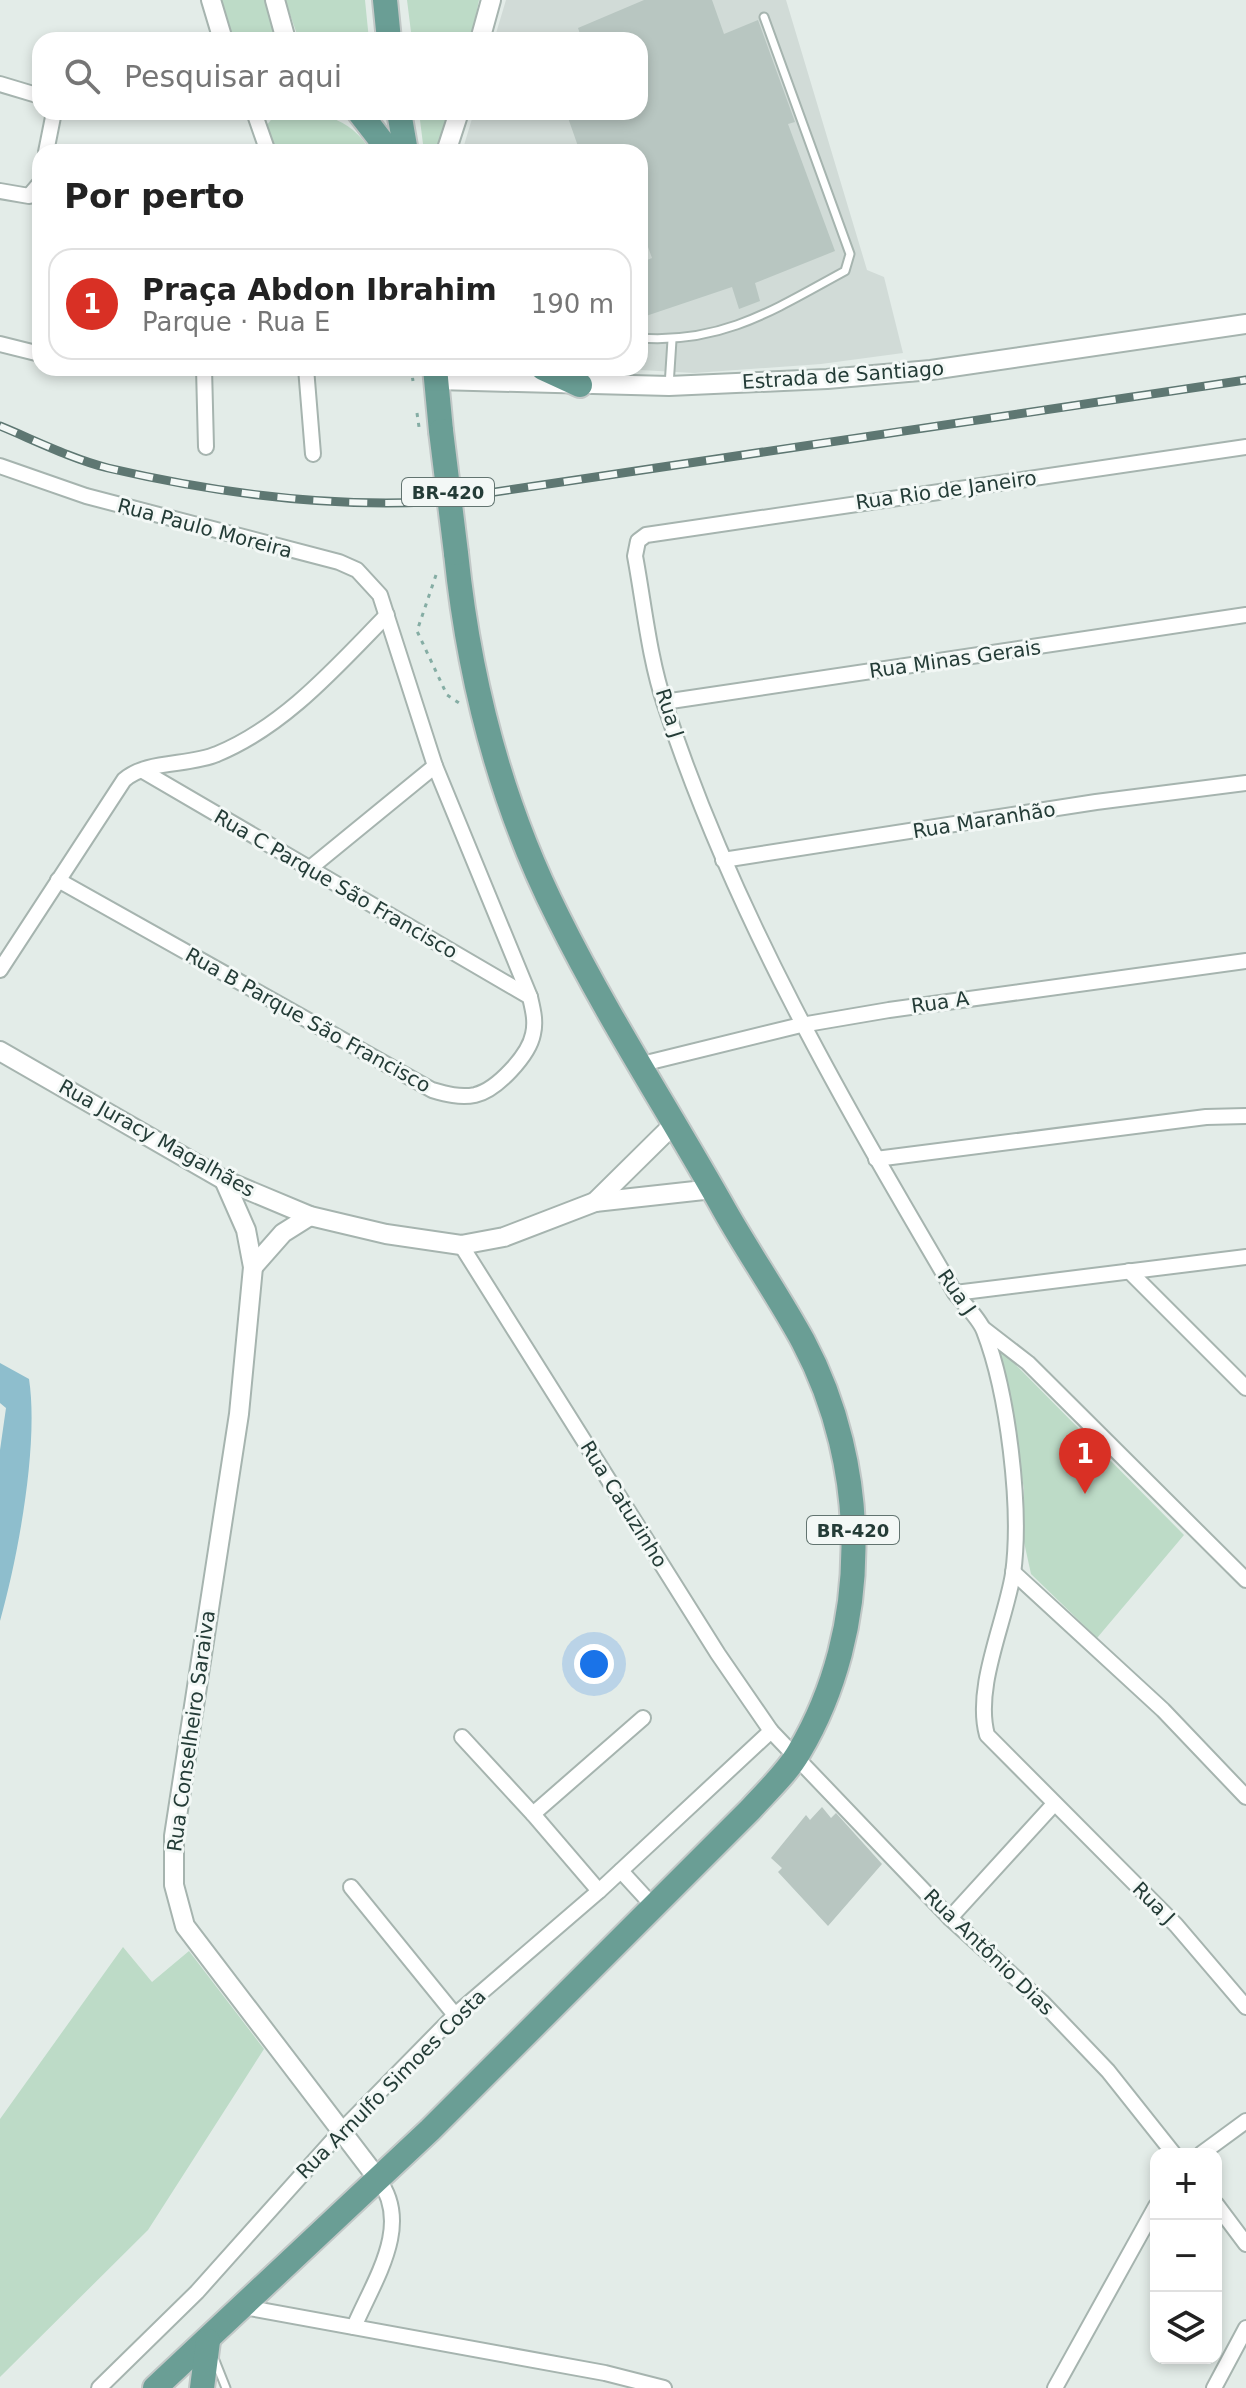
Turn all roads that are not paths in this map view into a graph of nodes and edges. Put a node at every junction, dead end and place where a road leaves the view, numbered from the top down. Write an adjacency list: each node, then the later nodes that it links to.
1 (211, 0): 6 (street)
2 (275, 0): 7 (street)
3 (385, 0): 8 (main road)
4 (491, 0): 9 (street)
5 (764, 17): 26 (lane)
6 (221, 32)
7 (284, 32)
8 (388, 32)
9 (482, 32)
10 (0, 84): 11 (street)
11 (32, 94)
12 (52, 120): 17 (street)
13 (257, 120): 18 (street)
14 (365, 120): 19 (main road)
15 (400, 120): 20 (main road)
16 (456, 120): 21 (street)
17 (48, 144)
18 (265, 144)
19 (384, 144)
20 (405, 144)
21 (449, 144)
22 (0, 191): 23 (street)
23 (32, 192)
24 (1246, 324): 35 (street, Estrada de Santiago)
25 (648, 338): 26 (lane)
26 (672, 340): 35 (lane)
27 (0, 344): 28 (street)
28 (32, 352)
29 (204, 376): 36 (street)
30 (307, 376): 38 (street)
31 (436, 376): 55 (main road, BR-420, bridge)
32 (462, 376): 34 (street, Estrada de Santiago)
33 (560, 376): 34 (main road)
34 (580, 385): 35 (street, Estrada de Santiago)
35 (669, 386)
36 (206, 447)
37 (1246, 447): 40 (street, Rua Rio de Janeiro)
38 (313, 454)
39 (0, 466): 41 (street, Rua Paulo Moreira)
40 (646, 535): 43 (street, Rua J)
41 (387, 615): 44 (street, Rua B Parque São Francisco); 45 (street)
42 (1246, 615): 43 (street, Rua Minas Gerais)
43 (664, 702): 47 (street, Rua J)
44 (435, 766): 48 (street); 52 (street, Rua B Parque São Francisco)
45 (143, 771): 48 (street, Rua C Parque São Francisco); 49 (street)
46 (1246, 783): 47 (street, Rua Maranhão)
47 (723, 860): 53 (street, Rua J)
48 (309, 869): 52 (street, Rua C Parque São Francisco)
49 (58, 880): 51 (street); 52 (street, Rua B Parque São Francisco)
50 (1246, 961): 53 (street, Rua A)
51 (0, 970)
52 (530, 997)
53 (801, 1025): 55 (street, Rua A); 58 (street, Rua J)
54 (0, 1051): 59 (street, Rua Juracy Magalhães)
55 (638, 1065): 57 (main road, BR-420)
56 (1246, 1116): 58 (street)
57 (675, 1123): 60 (main road, BR-420); 61 (street)
58 (876, 1159): 67 (street, Rua J)
59 (224, 1180): 62 (street, Rua Juracy Magalhães); 65 (street, Rua Conselheiro Saraiva)
60 (713, 1189): 61 (street); 75 (main road, BR-420)
61 (595, 1202): 63 (street, Rua Juracy Magalhães)
62 (310, 1216): 63 (street, Rua Juracy Magalhães); 65 (street)
63 (461, 1245): 73 (street, Rua Catuzinho)
64 (1246, 1257): 66 (street)
65 (253, 1267): 87 (street, Rua Conselheiro Saraiva)
66 (1129, 1271): 67 (street); 69 (street)
67 (955, 1293): 68 (street, Rua J)
68 (984, 1329): 70 (street, Rua J); 71 (street)
69 (1246, 1388)
70 (1013, 1572): 76 (street); 77 (street, Rua J)
71 (1246, 1580)
72 (643, 1718): 78 (street)
73 (771, 1731): 75 (street, Rua Catuzinho); 79 (street, Rua Arnulfo Simoes Costa)
74 (462, 1737): 78 (street)
75 (797, 1756): 82 (main road, BR-420); 83 (street, Rua Antônio Dias)
76 (1246, 1797)
77 (1054, 1804): 83 (street); 84 (street, Rua J)
78 (533, 1814): 81 (street)
79 (621, 1871): 81 (street, Rua Arnulfo Simoes Costa); 82 (street)
80 (351, 1887): 85 (street)
81 (599, 1891): 85 (street, Rua Arnulfo Simoes Costa)
82 (654, 1907): 90 (main road, BR-420)
83 (950, 1918): 88 (street, Rua Antônio Dias)
84 (1246, 2007)
85 (455, 2015): 87 (street, Rua Arnulfo Simoes Costa)
86 (1246, 2121): 89 (street)
87 (342, 2130): 90 (street, Rua Conselheiro Saraiva); 98 (street, Rua Arnulfo Simoes Costa)
88 (1169, 2148)
89 (1209, 2148)
90 (378, 2179): 94 (main road, BR-420); 95 (street)
91 (1222, 2212): 93 (street)
92 (1150, 2217): 103 (street)
93 (1246, 2244)
94 (244, 2307): 95 (street); 97 (main road, BR-420)
95 (354, 2327): 102 (street)
96 (1246, 2328): 104 (street)
97 (208, 2341): 99 (main road); 100 (main road); 101 (lane)
98 (99, 2388)
99 (155, 2388)
100 (202, 2388)
101 (226, 2388)
102 (664, 2388)
103 (1055, 2388)
104 (1214, 2388)

